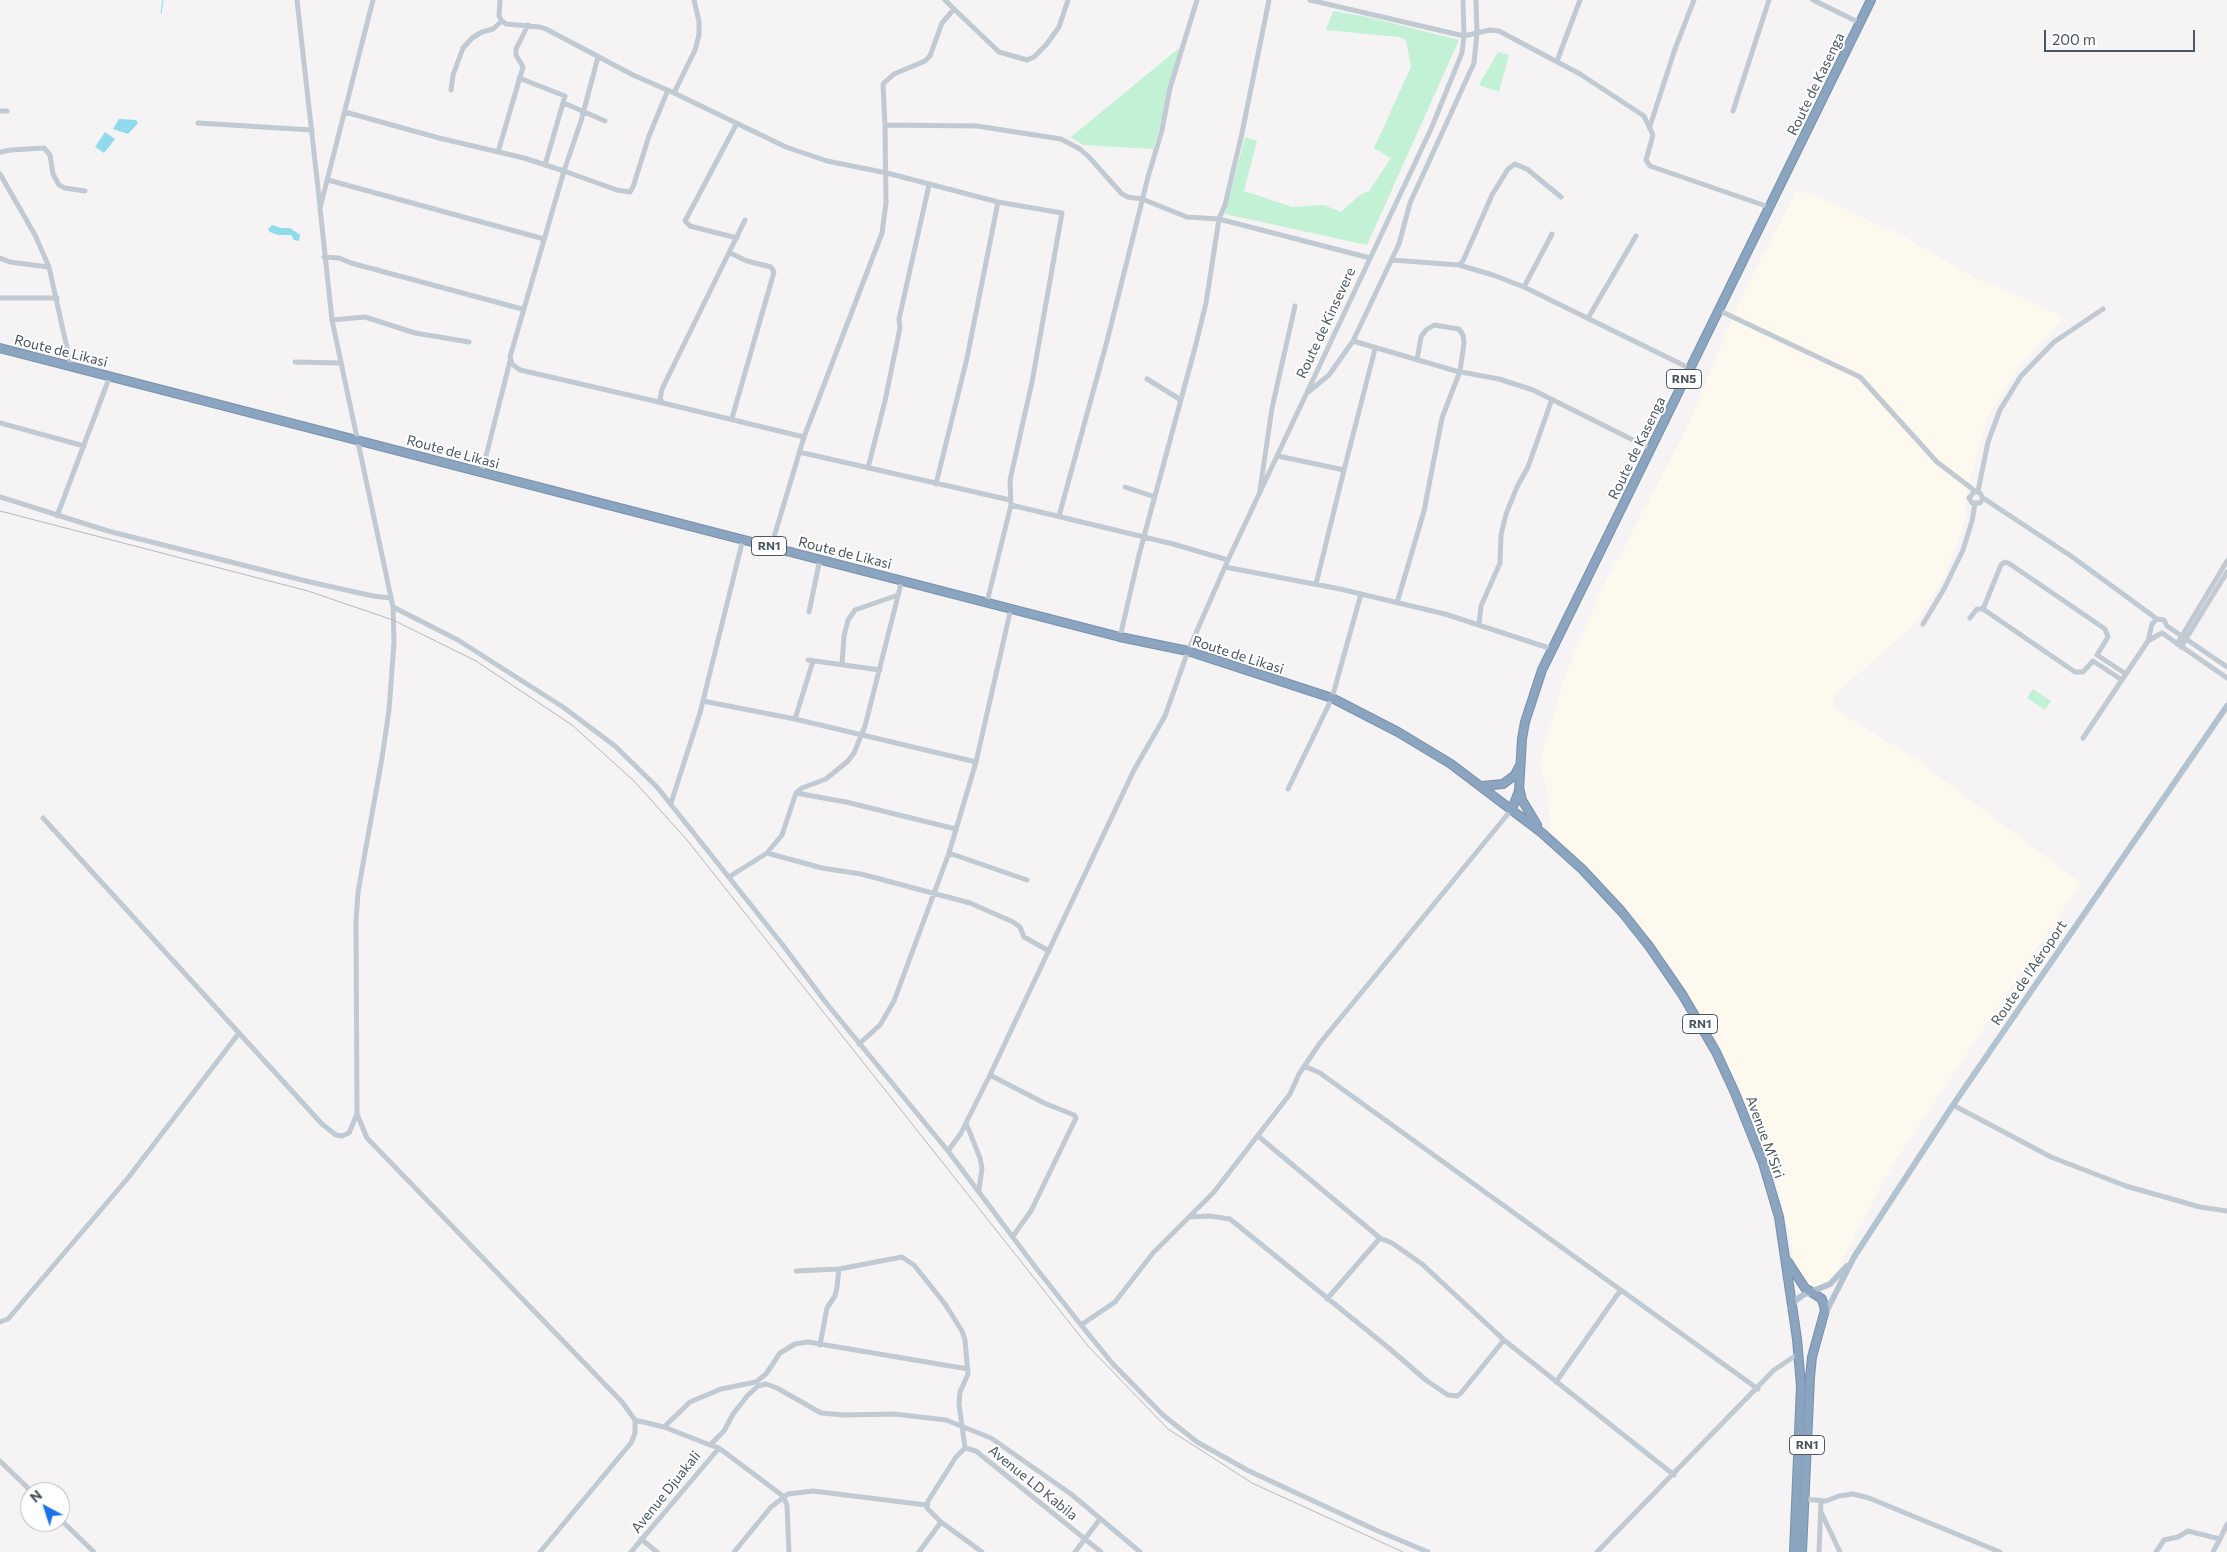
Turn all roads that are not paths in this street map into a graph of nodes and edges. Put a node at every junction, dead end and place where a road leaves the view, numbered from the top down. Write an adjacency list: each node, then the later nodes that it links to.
1 (297, 0): 40 (street)
2 (373, 0): 33 (street)
3 (500, 0): 18 (street)
4 (694, 0): 28 (street)
5 (945, 0): 17 (street)
6 (1068, 0): 17 (street)
7 (1197, 0): 51 (street)
8 (1269, 0): 55 (street)
9 (1310, 0): 22 (street)
10 (1463, 0): 22 (street, Route de Kinsevere)
11 (1476, 0): 21 (street)
12 (1580, 0): 24 (street)
13 (1694, 0): 39 (street)
14 (1769, 0): 32 (street)
15 (1813, 0): 19 (street)
16 (1871, 0): 19 (highway, Route de Kasenga / RN5)
17 (954, 9): 38 (street)
18 (502, 21): 20 (street); 26 (street)
19 (1860, 23): 53 (highway, Route de Kasenga / RN5)
20 (528, 26): 23 (street); 25 (street)
21 (1477, 34): 22 (street); 24 (street); 65 (street)
22 (1464, 36): 64 (street, Route de Kinsevere)
23 (598, 57): 27 (street); 34 (street)
24 (1557, 62): 39 (street)
25 (519, 78): 29 (street); 42 (street)
26 (451, 90)
27 (668, 90): 28 (street); 44 (street)
28 (674, 92): 37 (street)
29 (564, 103): 34 (street); 43 (street)
30 (0, 111): 31 (street)
31 (7, 111)
32 (1733, 111)
33 (345, 112): 42 (street); 47 (street)
34 (584, 112): 35 (street); 44 (street)
35 (605, 121)
36 (198, 123): 40 (street)
37 (737, 123): 45 (street); 59 (street)
38 (885, 125): 45 (street); 51 (street)
39 (1650, 126): 53 (street)
40 (312, 130): 54 (street)
41 (0, 152): 49 (street)
42 (498, 152): 43 (street)
43 (545, 165): 44 (street)
44 (564, 171): 60 (street)
45 (887, 173): 48 (street); 96 (street)
46 (0, 174): 67 (street)
47 (328, 180): 54 (street); 60 (street)
48 (929, 185): 52 (street); 102 (street)
49 (85, 191)
50 (1561, 197): 66 (street)
51 (1142, 199): 55 (street); 115 (street)
52 (998, 202): 105 (street); 112 (street)
53 (1769, 207): 74 (highway, Route de Kasenga / RN5)
54 (320, 208): 62 (street)
55 (1219, 219): 64 (street); 92 (street)
56 (745, 220): 59 (street)
57 (1552, 234): 68 (street)
58 (1636, 236): 75 (street)
59 (737, 238): 61 (street)
60 (544, 239): 72 (street)
61 (730, 252): 93 (street); 94 (street)
62 (324, 257): 72 (street); 76 (street)
63 (0, 258): 67 (street)
64 (1370, 258): 90 (street, Route de Kinsevere)
65 (1392, 260): 66 (street); 77 (street)
66 (1459, 265): 68 (street)
67 (49, 267): 70 (street)
68 (1524, 287): 75 (street)
69 (0, 298): 70 (street)
70 (57, 298): 85 (street)
71 (1295, 306): 108 (street)
72 (522, 309): 82 (street)
73 (2103, 309): 107 (street)
74 (1718, 310): 86 (highway, Route de Kasenga / RN5); 107 (street)
75 (1588, 318): 86 (street)
76 (332, 320): 78 (street); 84 (street)
77 (1353, 341): 80 (street); 90 (street)
78 (469, 342)
79 (0, 348): 85 (highway, Route de Likasi / RN1)
80 (1375, 349): 81 (street); 103 (street)
81 (1417, 360): 87 (street); 87 (street)
82 (510, 361): 93 (street); 104 (street)
83 (295, 362): 84 (street)
84 (340, 362): 97 (street)
85 (71, 366): 88 (highway, Route de Likasi / RN1)
86 (1689, 368): 99 (highway, Route de Kasenga / RN5)
87 (1460, 372): 91 (street); 131 (street)
88 (110, 376): 97 (highway, Route de Likasi / RN1); 98 (street)
89 (1147, 378): 92 (street)
90 (1304, 395): 101 (street, Route de Kinsevere)
91 (1552, 398): 99 (street); 138 (street)
92 (1182, 400): 110 (street)
93 (663, 403): 94 (street)
94 (732, 418): 96 (street)
95 (0, 424): 98 (street)
96 (804, 437): 100 (street)
97 (358, 440): 104 (highway, Route de Likasi / RN1); 129 (street)
98 (84, 446): 114 (street)
99 (1651, 449): 147 (highway, Route de Kasenga / RN5)
100 (799, 452): 102 (street); 118 (street)
101 (1278, 456): 103 (street); 108 (street, Route de Kinsevere)
102 (868, 468): 105 (street)
103 (1344, 470): 125 (street)
104 (482, 472): 117 (highway, Route de Likasi / RN1)
105 (936, 484): 112 (street)
106 (1125, 487): 110 (street)
107 (1976, 491): 111 (street); 113 (street)
108 (1260, 492): 120 (street, Route de Kinsevere)
109 (0, 497): 114 (street)
110 (1155, 497): 116 (street)
111 (1983, 498): 113 (street); 137 (street)
112 (1011, 502): 115 (street); 130 (street)
113 (1975, 504): 139 (street)
114 (57, 516): 129 (street)
115 (1059, 516): 116 (street)
116 (1145, 537): 120 (street); 143 (street)
117 (743, 539): 118 (highway, Route de Likasi / RN1); 158 (street)
118 (771, 547): 119 (highway, Route de Likasi / RN1)
119 (820, 560): 124 (highway, Route de Likasi / RN1); 135 (street)
120 (1228, 560): 122 (street, Route de Kinsevere)
121 (2227, 561): 128 (street)
122 (1225, 567): 125 (street); 148 (street, Route de Kinsevere)
123 (2227, 572): 128 (street)
124 (902, 580): 127 (street); 130 (highway, Route de Likasi / RN1)
125 (1316, 584): 126 (street)
126 (1361, 594): 131 (street); 157 (street)
127 (898, 595): 151 (street); 153 (street)
128 (2210, 596): 144 (street)
129 (391, 598): 132 (street)
130 (987, 602): 133 (highway, Route de Likasi / RN1)
131 (1397, 603): 138 (street)
132 (393, 607): 169 (street); 185 (street)
133 (1011, 608): 143 (highway, Route de Likasi / RN1); 163 (street)
134 (1983, 609): 136 (street); 149 (street); 150 (street)
135 (809, 612)
136 (1970, 618)
137 (2157, 619): 140 (street); 141 (street)
138 (1479, 624): 147 (street)
139 (1923, 624)
140 (2167, 626): 142 (street); 144 (street)
141 (2152, 629): 142 (street); 145 (street)
142 (2161, 634): 145 (street); 146 (street)
143 (1120, 636): 148 (highway, Route de Likasi / RN1)
144 (2184, 638): 146 (street); 152 (street)
145 (2148, 641): 154 (street)
146 (2179, 645): 155 (street)
147 (1552, 649): 164 (highway, Route de Kasenga / RN5)
148 (1188, 652): 157 (highway, Route de Likasi / RN1); 179 (street, Route de Kinsevere)
149 (2097, 655): 150 (street); 154 (street)
150 (2093, 661): 156 (street)
151 (842, 664): 153 (street); 160 (street)
152 (2227, 666)
153 (880, 670): 161 (street)
154 (2126, 674): 156 (street)
155 (2227, 678)
156 (2122, 680): 162 (street)
157 (1332, 698): 165 (highway, Route de Likasi / RN1); 166 (street)
158 (703, 701): 160 (street); 169 (street)
159 (2227, 706): 184 (main road, Route de l'Aéroport)
160 (794, 719): 161 (street)
161 (862, 735): 163 (street); 168 (street)
162 (2083, 738)
163 (976, 762): 172 (street)
164 (1520, 766): 165 (highway); 167 (highway, Route de Kasenga / RN5)
165 (1482, 786): 170 (highway, Route de Likasi / RN1)
166 (1288, 789)
167 (1519, 790): 170 (highway, Route de Kasenga / RN5); 173 (highway)
168 (796, 793): 172 (street); 174 (street)
169 (671, 804): 176 (street)
170 (1512, 809): 173 (highway, Avenue M'Siri / RN1); 182 (street)
171 (43, 818): 180 (street)
172 (956, 829): 175 (street)
173 (1542, 833): 194 (highway, Avenue M'Siri / RN1)
174 (767, 853): 176 (street); 178 (street)
175 (949, 853): 177 (street); 178 (street)
176 (730, 877): 181 (street)
177 (1027, 880)
178 (934, 893): 179 (street); 181 (street)
179 (1049, 951): 183 (street, Route de Kinsevere)
180 (239, 1033): 185 (street); 203 (street)
181 (859, 1044): 188 (street)
182 (1304, 1066): 187 (street); 198 (street)
183 (990, 1075): 186 (street, Route de Kinsevere); 192 (street)
184 (1953, 1105): 190 (street); 195 (main road, Route de l'Aéroport)
185 (357, 1114): 214 (street)
186 (966, 1123): 188 (street, Route de Kinsevere); 189 (street)
187 (1258, 1136): 191 (street); 193 (street)
188 (948, 1151): 189 (street)
189 (979, 1190): 192 (street)
190 (2227, 1211)
191 (1189, 1218): 200 (street); 204 (street)
192 (1013, 1236): 204 (street)
193 (1380, 1238): 200 (street); 206 (street)
194 (1786, 1257): 199 (highway, RN1); 201 (highway, Avenue M'Siri / RN1)
195 (1854, 1258): 199 (main road, Route de l'Aéroport); 202 (main road, Route de l'Aéroport)
196 (839, 1268): 197 (street); 208 (street); 210 (street)
197 (796, 1271)
198 (1620, 1291): 211 (street); 213 (street)
199 (1811, 1291): 201 (main road, Route de l'Aéroport); 202 (highway, RN1)
200 (1327, 1299): 206 (street)
201 (1791, 1308): 205 (highway, Avenue M'Siri / RN1)
202 (1824, 1317): 207 (highway, RN1)
203 (0, 1322)
204 (1081, 1325): 247 (street)
205 (1797, 1339): 207 (highway); 209 (highway, Avenue M'Siri / RN1)
206 (1504, 1340): 211 (street)
207 (1817, 1340): 224 (highway, RN1)
208 (820, 1345): 210 (street); 212 (street)
209 (1798, 1354): 213 (street); 249 (highway, Avenue M'Siri / RN1)
210 (968, 1369): 215 (street)
211 (1556, 1382): 221 (street)
212 (757, 1384): 215 (street); 216 (street); 217 (street)
213 (1758, 1389): 221 (street)
214 (635, 1420): 216 (street); 237 (street)
215 (962, 1426): 219 (street); 228 (street)
216 (664, 1427): 217 (street)
217 (710, 1445): 218 (street)
218 (719, 1448): 223 (street); 232 (street, Avenue Djuakali)
219 (965, 1448): 226 (street); 233 (street, Avenue LD Kabila)
220 (0, 1461): 222 (street)
221 (1674, 1475): 248 (street)
222 (22, 1482)
223 (783, 1496): 226 (street); 240 (street); 241 (street)
224 (1806, 1499): 225 (street); 250 (highway, RN1)
225 (1821, 1501): 227 (street); 235 (street)
226 (926, 1505): 229 (street)
227 (1820, 1510): 251 (street); 252 (street)
228 (1100, 1519): 233 (street, Avenue LD Kabila); 246 (street)
229 (941, 1522): 242 (street); 243 (street)
230 (2227, 1524): 234 (street)
231 (70, 1529): 236 (street)
232 (641, 1539): 238 (street, Avenue Djuakali); 239 (street)
233 (1085, 1539): 244 (street); 245 (street, Avenue LD Kabila)
234 (2220, 1539): 254 (street); 255 (street)
235 (1989, 1550): 253 (street)
236 (94, 1552)
237 (540, 1552)
238 (631, 1552)
239 (656, 1552)
240 (734, 1552)
241 (789, 1552)
242 (919, 1552)
243 (982, 1552)
244 (1075, 1552)
245 (1102, 1552)
246 (1140, 1552)
247 (1428, 1552)
248 (1598, 1552)
249 (1794, 1552)
250 (1802, 1552)
251 (1819, 1552)
252 (1840, 1552)
253 (2000, 1552)
254 (2156, 1552)
255 (2213, 1552)

